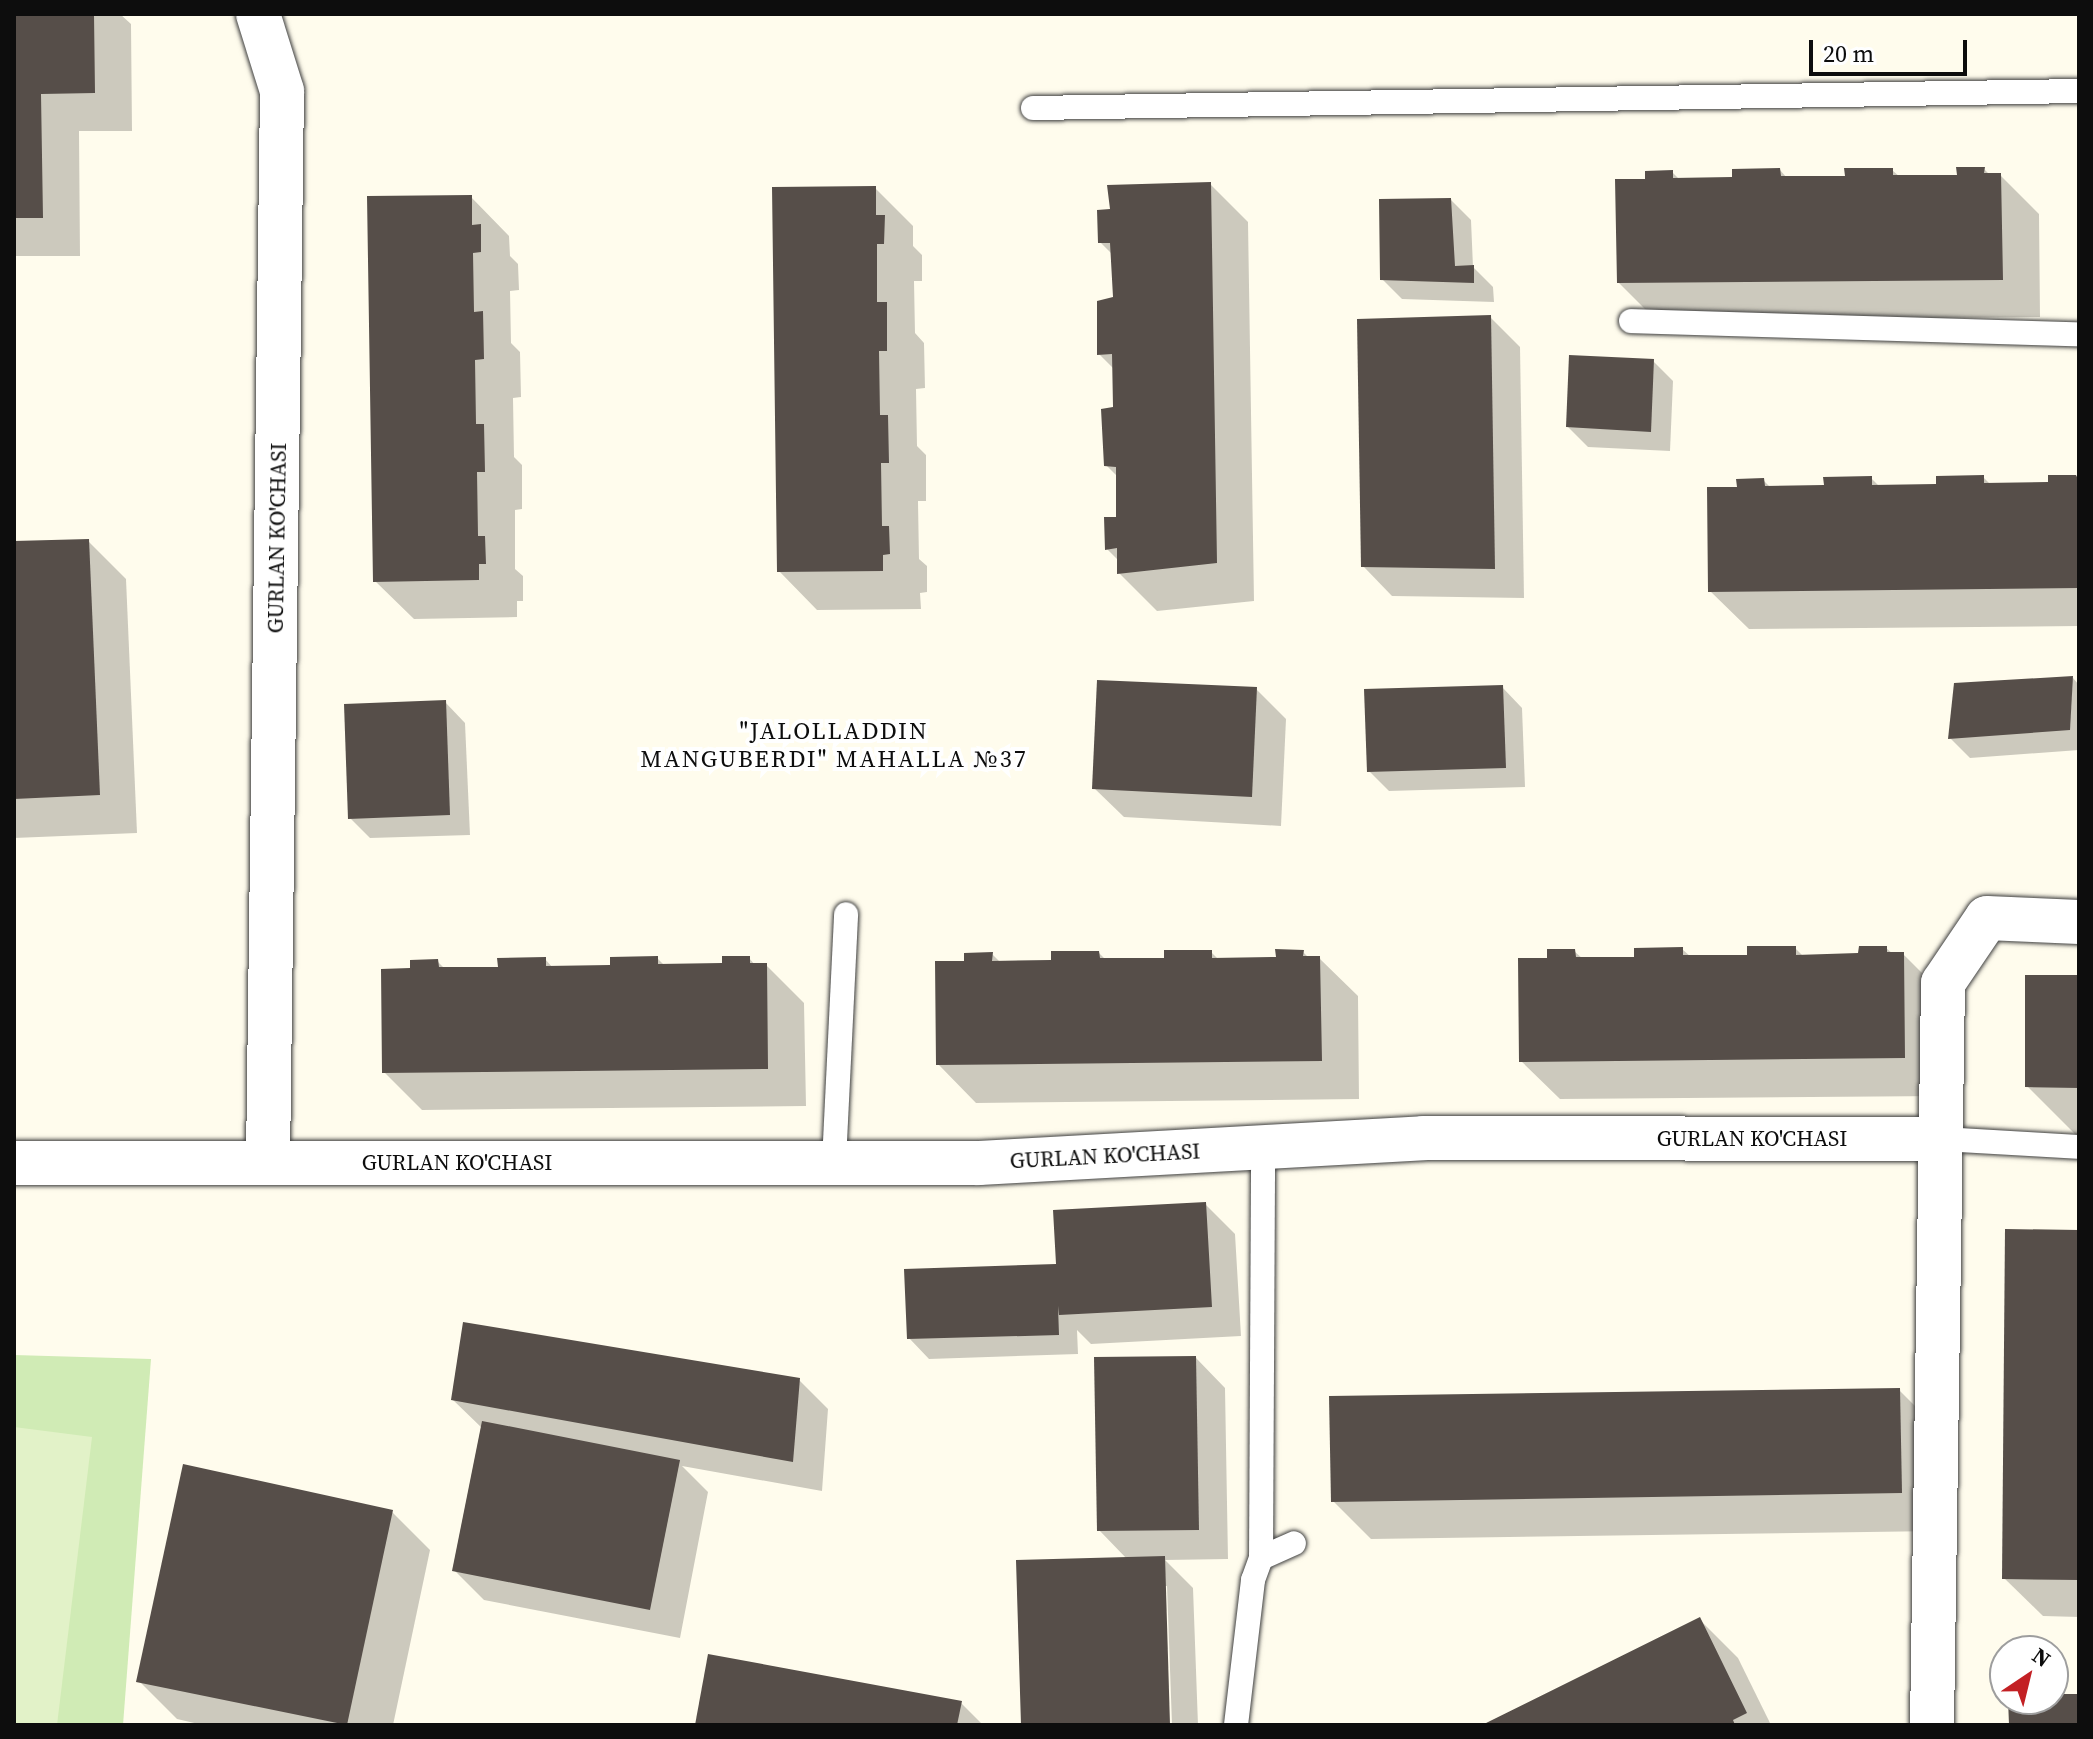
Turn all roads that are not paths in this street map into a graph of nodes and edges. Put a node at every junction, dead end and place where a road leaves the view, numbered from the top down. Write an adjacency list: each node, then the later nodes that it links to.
1 (258, 14): 13 (street, GURLAN KO'CHASI)
2 (2079, 91): 3 (lane)
3 (1033, 108)
4 (1631, 321): 5 (lane)
5 (2079, 334)
6 (846, 914): 11 (lane)
7 (2079, 922): 8 (street)
8 (1941, 1139): 9 (street, GURLAN KO'CHASI); 10 (lane); 17 (street)
9 (1263, 1147): 11 (street, GURLAN KO'CHASI); 15 (lane)
10 (2079, 1147)
11 (834, 1162): 13 (street, GURLAN KO'CHASI)
12 (14, 1163): 13 (street, GURLAN KO'CHASI)
13 (268, 1163)
14 (1294, 1543): 15 (lane)
15 (1261, 1558): 16 (lane)
16 (1236, 1725)
17 (1932, 1725)

